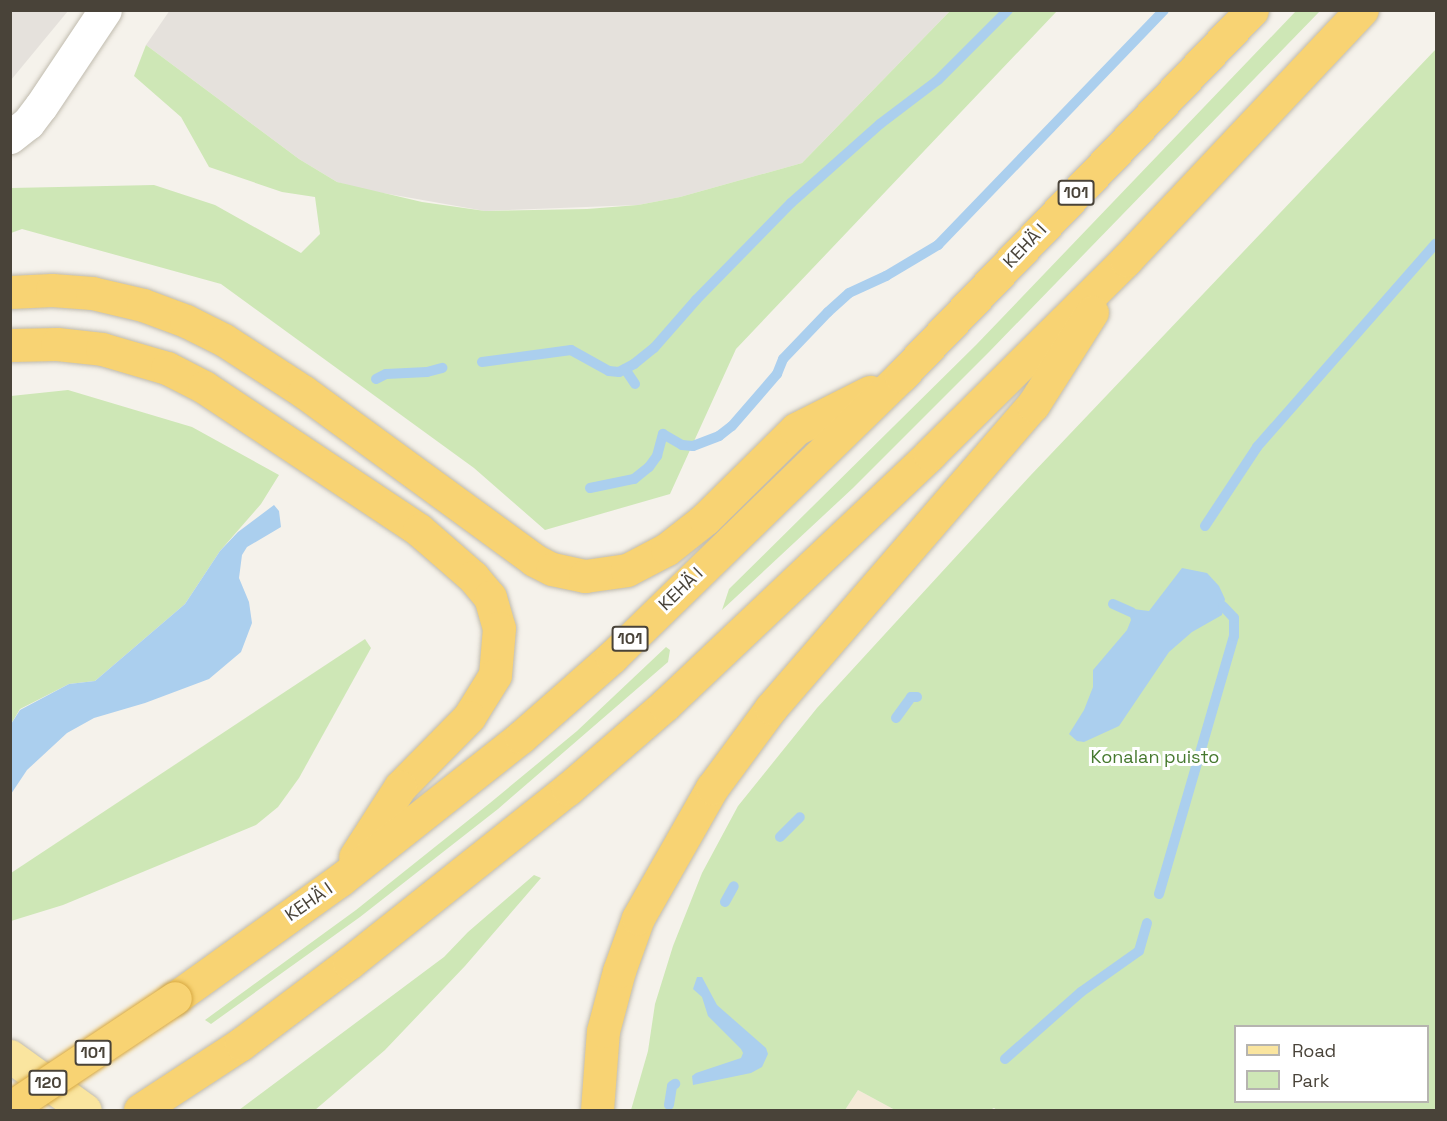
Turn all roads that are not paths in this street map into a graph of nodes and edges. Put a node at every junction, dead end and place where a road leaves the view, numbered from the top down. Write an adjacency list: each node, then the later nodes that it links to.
1 (105, 10): 4 (street)
2 (1252, 10): 8 (highway, KEHÄ I / 101)
3 (1362, 10): 5 (highway)
4 (10, 137)
5 (1126, 260): 11 (highway); 14 (highway)
6 (10, 292): 8 (highway)
7 (10, 345): 9 (highway)
8 (901, 376): 9 (highway, KEHÄ I / 101)
9 (340, 880): 12 (highway, KEHÄ I / 101, bridge)
10 (10, 1056): 13 (main road, 120)
11 (597, 1100)
12 (10, 1108)
13 (85, 1110)
14 (140, 1110)

